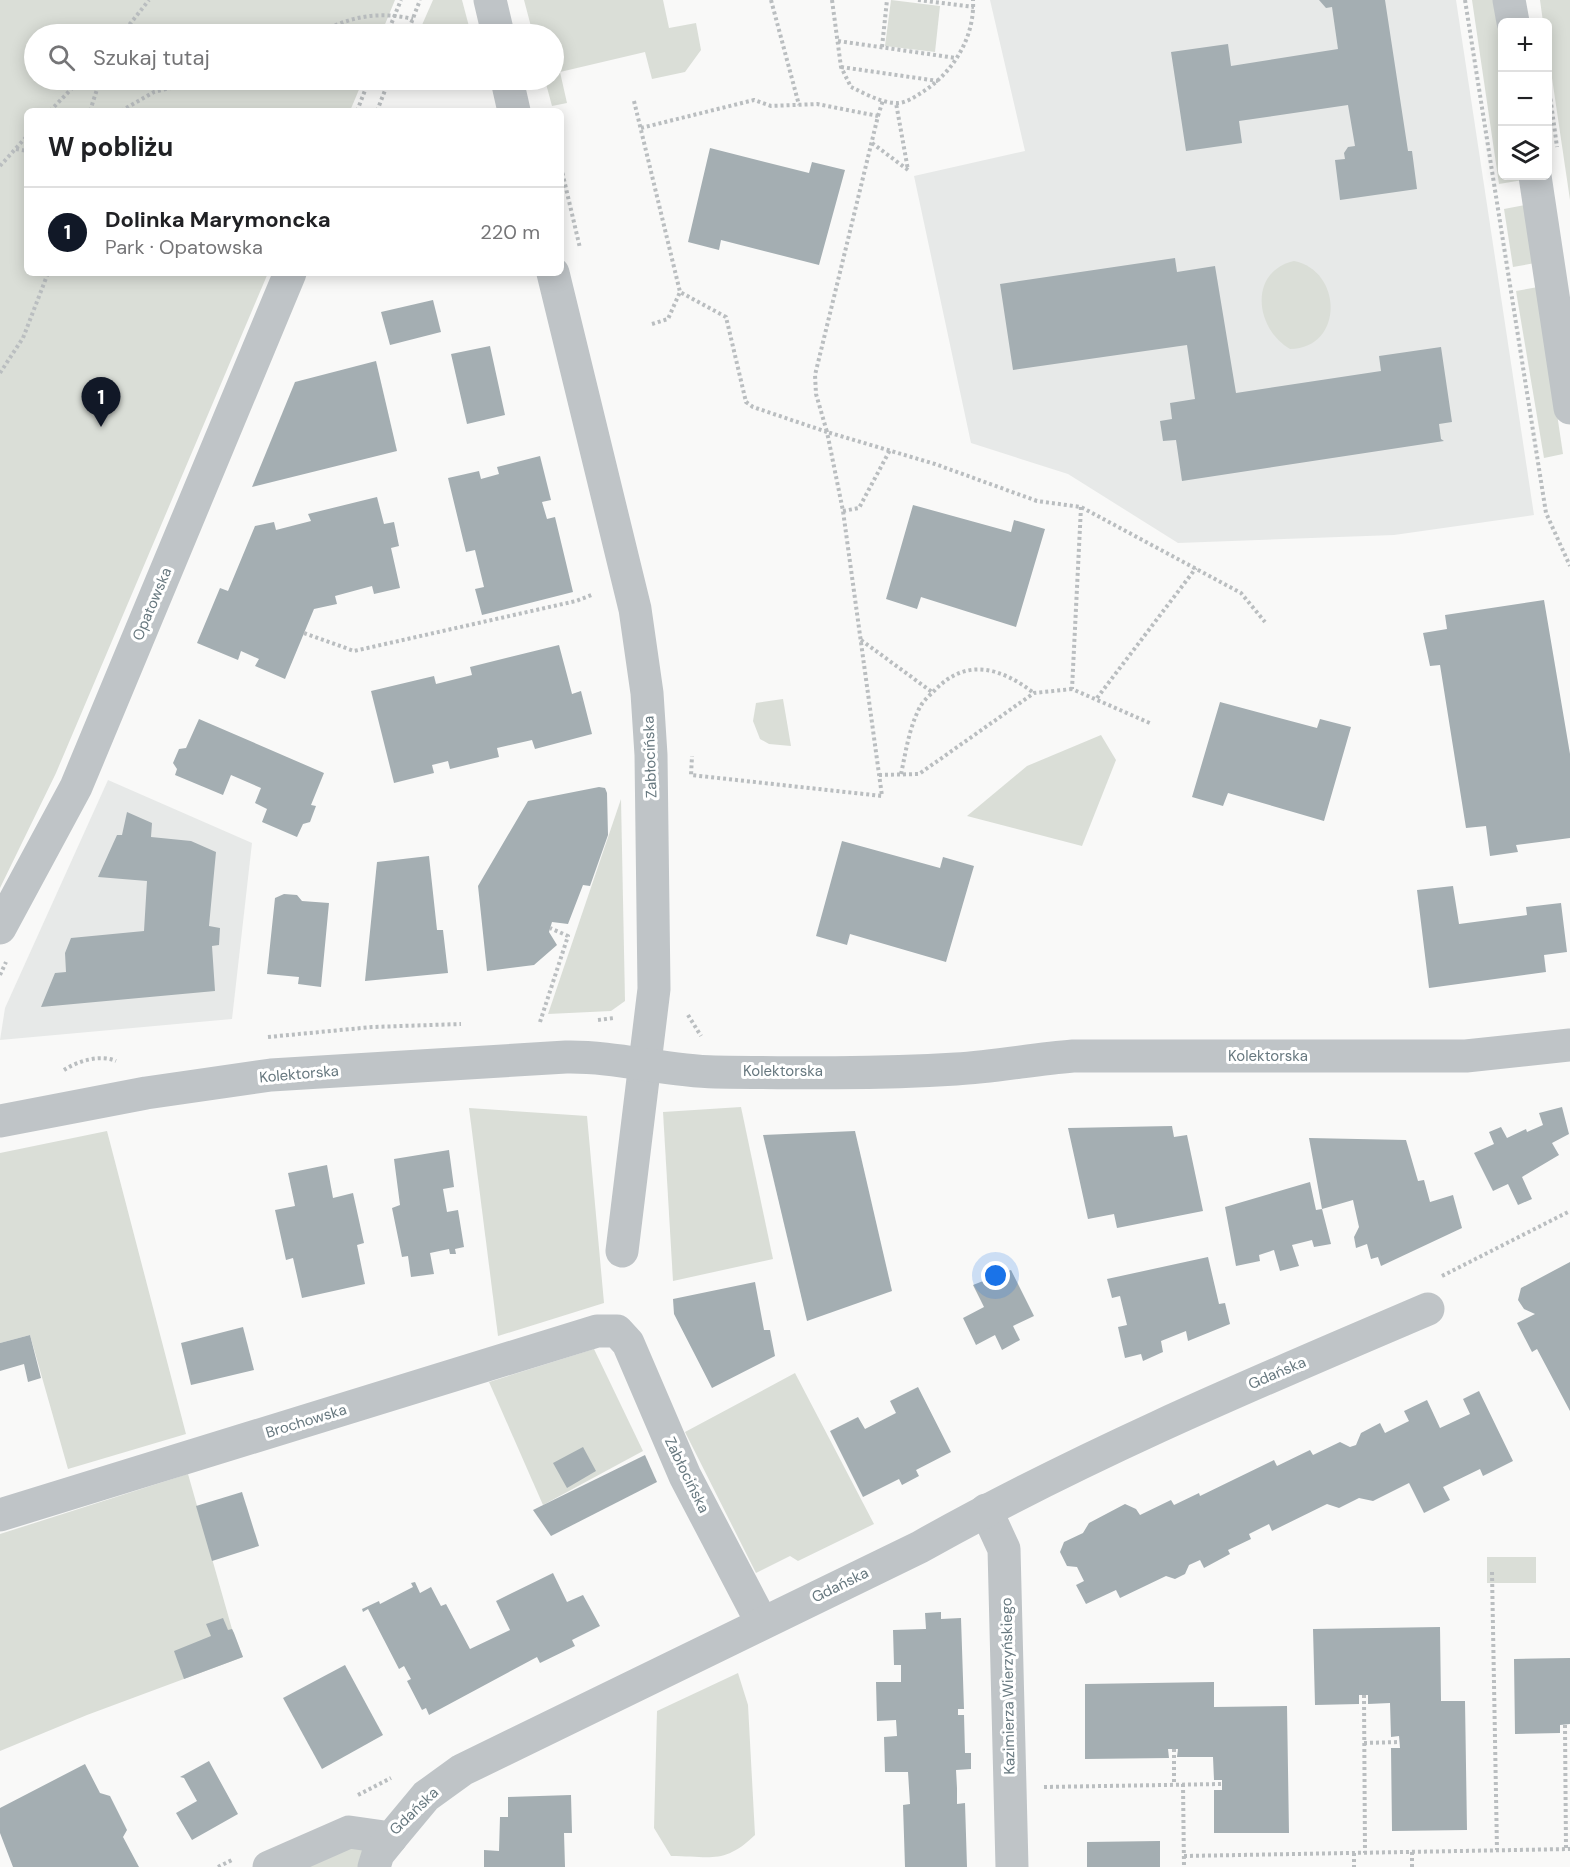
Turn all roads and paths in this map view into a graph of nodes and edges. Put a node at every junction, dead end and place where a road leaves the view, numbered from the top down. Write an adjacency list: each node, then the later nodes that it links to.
1 (148, 0): 16 (path)
2 (401, 0): 13 (path)
3 (420, 0): 15 (path)
4 (490, 0): 20 (street)
5 (771, 0): 35 (path)
6 (832, 0): 21 (path)
7 (886, 0): 22 (path)
8 (918, 0): 12 (path)
9 (973, 0): 12 (path)
10 (1465, 0): 63 (path)
11 (1509, 0): 14 (street)
12 (974, 7): 23 (path)
13 (395, 15): 15 (path); 17 (path); 18 (path)
14 (1512, 18)
15 (413, 19): 19 (path)
16 (130, 24)
17 (343, 24)
18 (391, 24)
19 (411, 24)
20 (496, 24)
21 (838, 42): 22 (path); 24 (path)
22 (882, 47): 23 (path)
23 (957, 58): 25 (path)
24 (842, 67): 25 (path); 32 (path)
25 (938, 81): 34 (path)
26 (70, 90): 36 (path)
27 (97, 90): 37 (path)
28 (162, 90): 38 (path)
29 (365, 90): 39 (path)
30 (385, 90): 40 (path)
31 (509, 90): 41 (street)
32 (883, 100): 34 (path); 42 (path)
33 (634, 101): 43 (path)
34 (896, 103): 45 (path)
35 (799, 105): 42 (path); 43 (path)
36 (53, 108)
37 (91, 108)
38 (126, 108)
39 (358, 108)
40 (378, 108)
41 (513, 108)
42 (878, 116): 45 (path)
43 (641, 128): 55 (path)
44 (24, 139): 46 (path)
45 (872, 143): 59 (path)
46 (15, 149): 47 (path); 48 (path)
47 (24, 150)
48 (0, 166)
49 (564, 180): 51 (path)
50 (1536, 180): 58 (street)
51 (582, 258)
52 (47, 276): 57 (path)
53 (289, 276): 77 (street, Opatowska)
54 (554, 276): 81 (street, Zabłocińska)
55 (680, 292): 56 (path); 59 (path)
56 (652, 324)
57 (0, 373)
58 (1570, 408)
59 (826, 432): 60 (path); 62 (path)
60 (890, 450): 61 (path); 62 (path)
61 (1080, 507): 64 (path); 69 (path)
62 (843, 511): 68 (path)
63 (1570, 566)
64 (1196, 568): 66 (path); 72 (path)
65 (596, 594): 67 (path)
66 (1265, 622)
67 (304, 633)
68 (861, 639): 70 (path); 76 (path)
69 (1072, 689): 71 (path); 72 (path)
70 (932, 693): 71 (path); 75 (path)
71 (1034, 693): 75 (path)
72 (1097, 698): 73 (path)
73 (1152, 724)
74 (692, 756): 76 (path)
75 (901, 774): 76 (path)
76 (879, 775)
77 (0, 928)
78 (550, 928): 79 (path)
79 (540, 1022)
80 (1570, 1045): 81 (street, Kolektorska)
81 (644, 1064): 82 (street, Kolektorska); 83 (street, Zabłocińska)
82 (0, 1121)
83 (622, 1251)
84 (1428, 1309): 86 (street, Gdańska)
85 (612, 1331): 87 (street, Brochowska); 89 (street, Zabłocińska)
86 (986, 1510): 89 (street, Gdańska); 108 (street, Kazimierza Wierzyńskiego)
87 (0, 1515)
88 (1492, 1572): 101 (path)
89 (762, 1623): 99 (street, Gdańska)
90 (1364, 1695): 93 (path)
91 (1565, 1725): 100 (path)
92 (1400, 1742): 93 (path)
93 (1364, 1743): 104 (path)
94 (1174, 1749): 95 (path)
95 (1174, 1784): 96 (path); 98 (path)
96 (1183, 1784): 97 (path); 105 (path)
97 (1222, 1784)
98 (1044, 1787)
99 (391, 1838): 106 (street, Gdańska); 107 (street)
100 (1568, 1849): 101 (path)
101 (1497, 1850): 102 (path)
102 (1412, 1852): 104 (path); 111 (path)
103 (1354, 1853): 104 (path); 105 (path); 110 (path)
104 (1365, 1853)
105 (1184, 1856): 109 (path)
106 (269, 1867)
107 (374, 1867)
108 (1012, 1867)
109 (1184, 1867)
110 (1354, 1867)
111 (1412, 1867)

